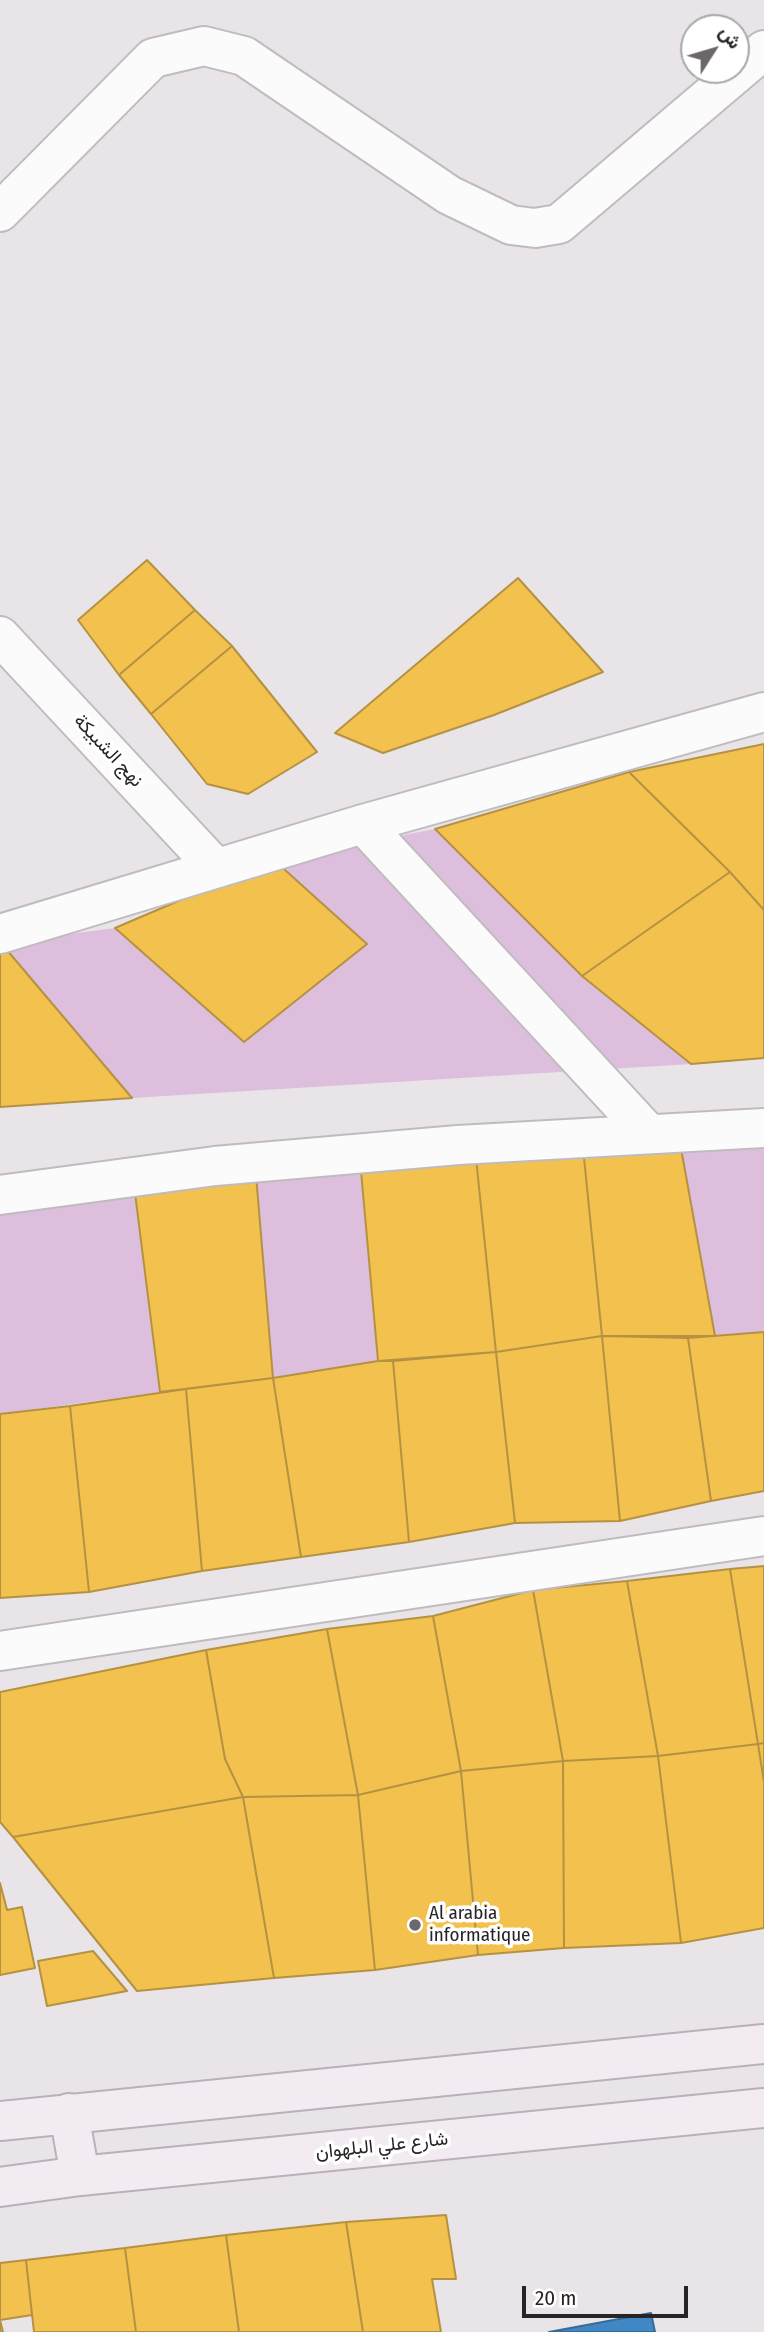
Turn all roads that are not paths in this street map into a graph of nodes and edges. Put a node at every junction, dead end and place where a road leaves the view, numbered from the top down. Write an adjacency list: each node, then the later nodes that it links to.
1 (764, 50): 2 (street)
2 (0, 212)
3 (0, 636): 6 (street, نهج الشبيكة)
4 (764, 712): 5 (street)
5 (363, 824): 6 (street); 9 (street)
6 (215, 867): 7 (street)
7 (0, 934)
8 (764, 1128): 9 (street)
9 (649, 1135): 10 (street)
10 (0, 1195)
11 (764, 1536): 12 (street)
12 (0, 1651)
13 (764, 2045): 15 (main road)
14 (764, 2108): 17 (main road, شارع علي البلهوان)
15 (69, 2113): 16 (main road); 17 (main road)
16 (0, 2122)
17 (80, 2176): 18 (main road, شارع علي البلهوان)
18 (0, 2187)

